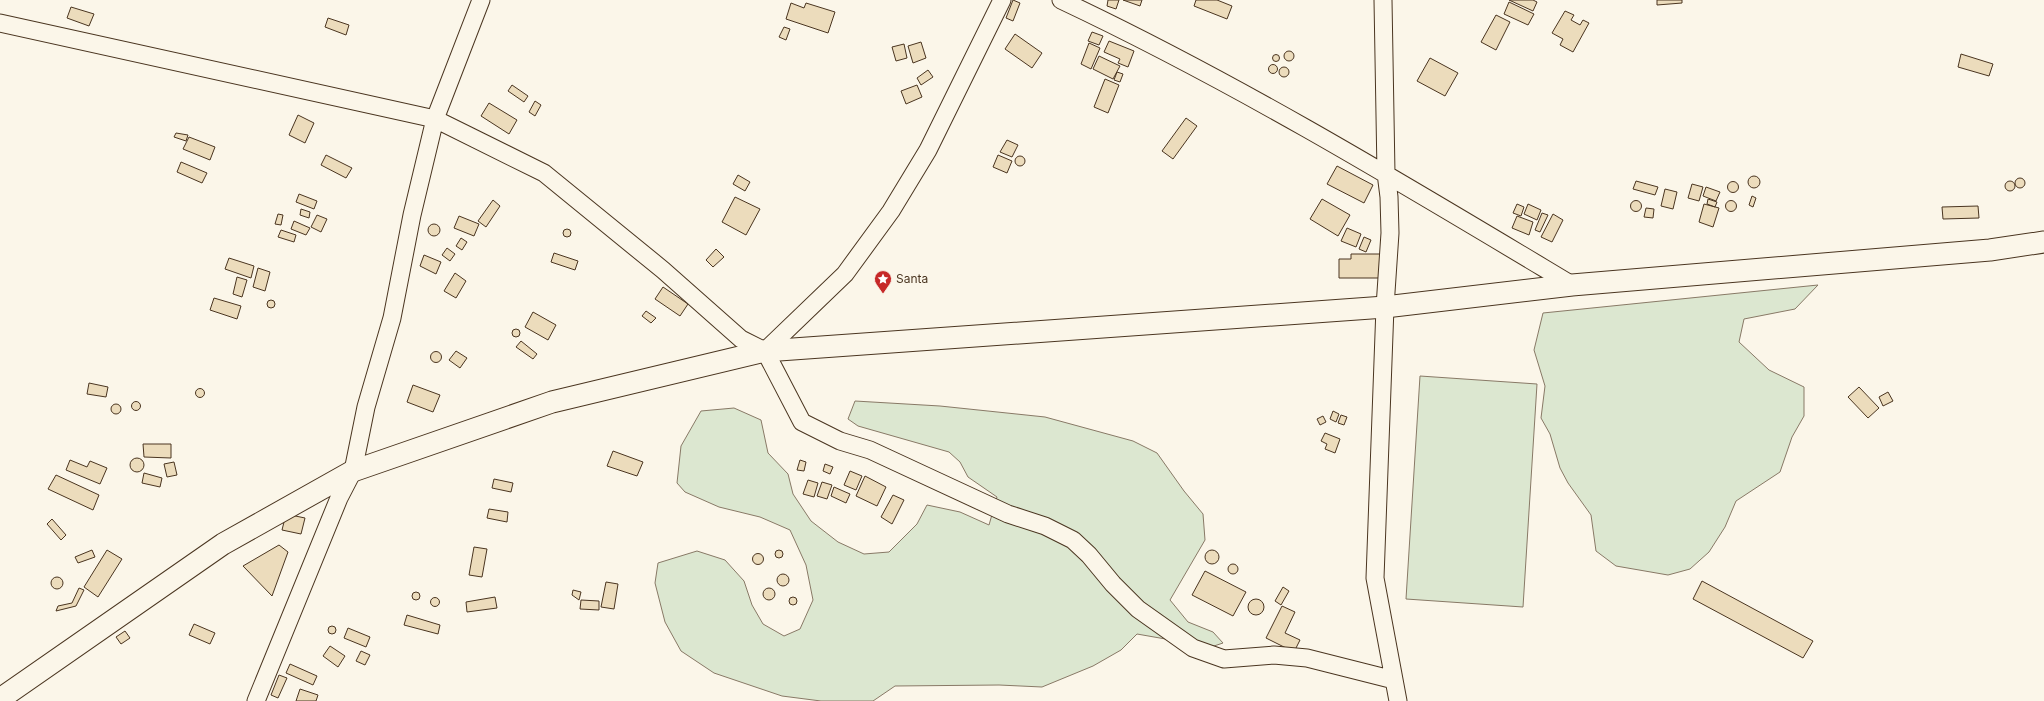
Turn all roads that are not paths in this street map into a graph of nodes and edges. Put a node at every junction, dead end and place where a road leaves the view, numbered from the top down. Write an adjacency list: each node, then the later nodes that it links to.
1 (481, 0): 6 (street)
2 (1002, 0): 11 (street)
3 (1060, 0): 7 (street)
4 (1383, 0): 7 (street)
5 (0, 23): 6 (street)
6 (435, 119): 11 (street); 12 (street)
7 (1386, 173): 9 (street); 10 (street)
8 (2044, 242): 9 (main road)
9 (1572, 285): 10 (main road)
10 (1385, 307): 11 (main road); 13 (street)
11 (765, 351): 12 (main road); 13 (street)
12 (353, 472): 14 (main road); 15 (street)
13 (1394, 680): 16 (street)
14 (0, 699)
15 (256, 701)
16 (1398, 701)

